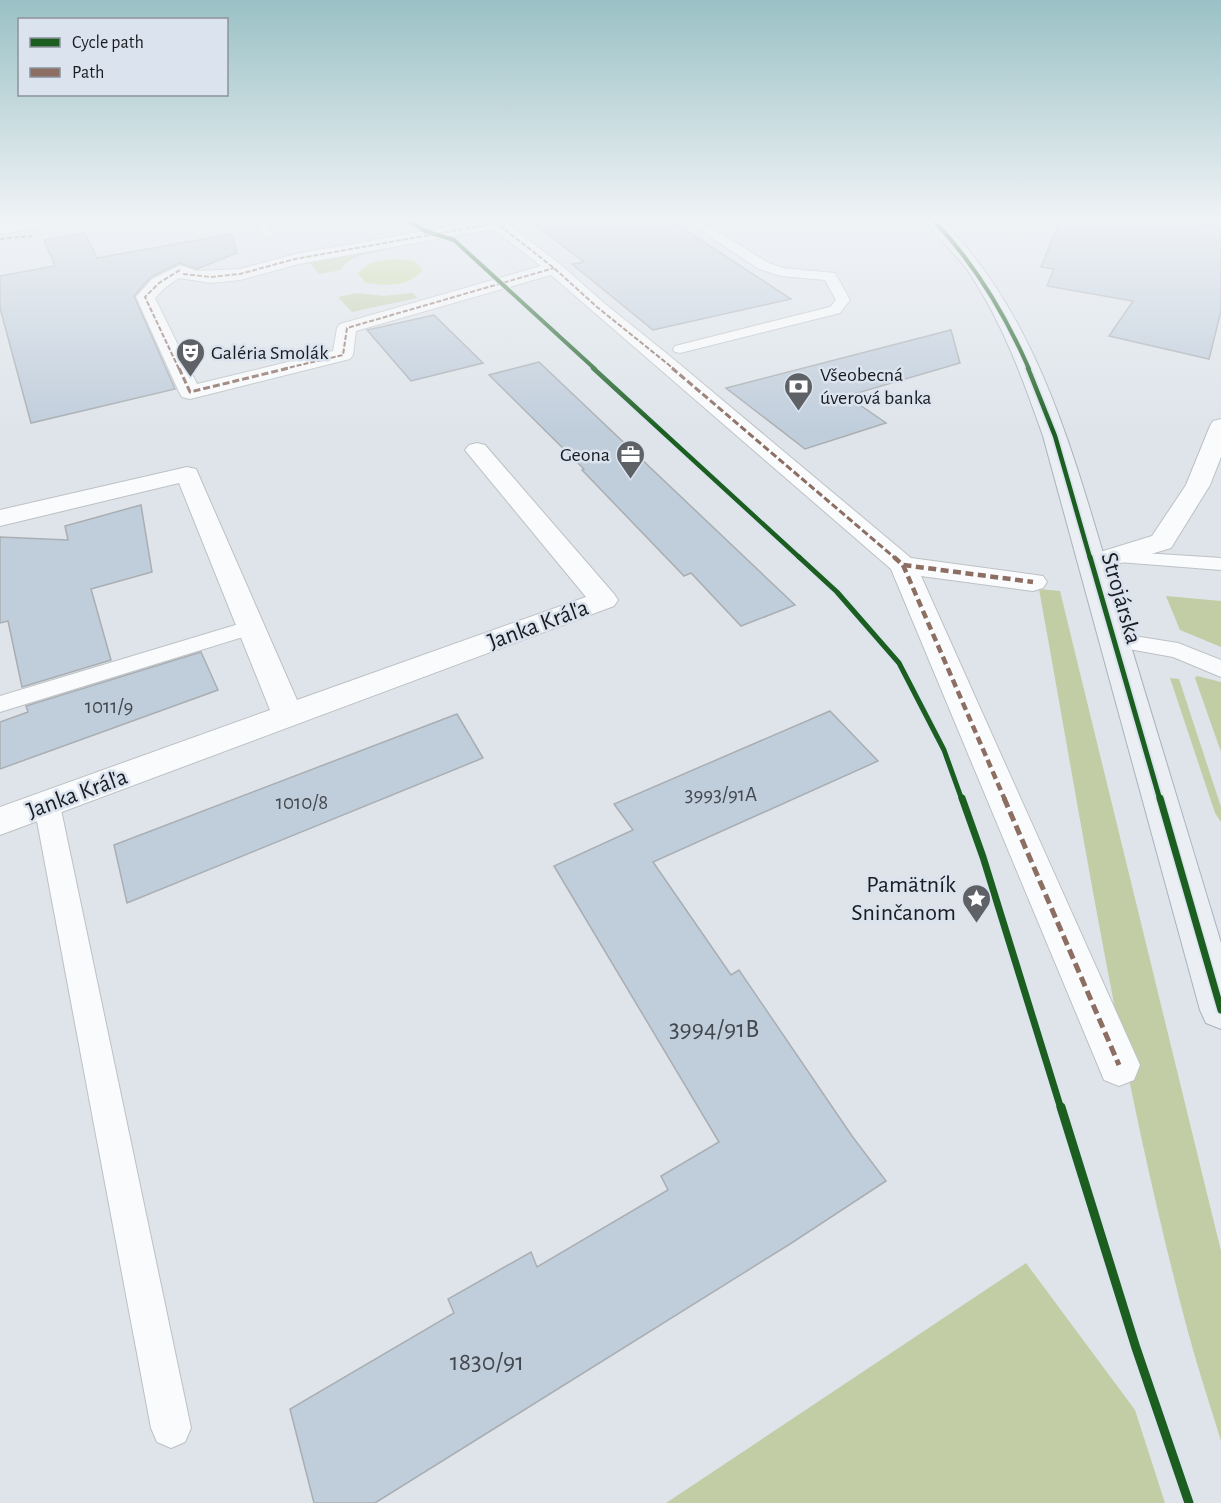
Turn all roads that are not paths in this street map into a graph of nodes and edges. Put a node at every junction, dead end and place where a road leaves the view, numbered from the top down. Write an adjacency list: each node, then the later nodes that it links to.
1 (151, 291): 2 (street)
2 (474, 291)
3 (580, 291): 12 (street)
4 (838, 291): 6 (lane)
5 (989, 291): 10 (main road, Strojárska)
6 (680, 350)
7 (1221, 426): 10 (street)
8 (477, 450): 18 (street, Janka Kráľa)
9 (0, 518): 14 (street)
10 (1103, 560): 11 (lane); 15 (main road, Strojárska)
11 (1221, 564)
12 (903, 565): 13 (street); 22 (street)
13 (1033, 582)
14 (252, 627): 17 (lane); 18 (street)
15 (1115, 640): 16 (lane); 21 (main road, Strojárska)
16 (1221, 669)
17 (0, 704)
18 (288, 715): 19 (street, Janka Kráľa)
19 (47, 804): 20 (street, Janka Kráľa); 23 (lane)
20 (0, 821)
21 (1221, 1010)
22 (1119, 1065)
23 (171, 1428)

